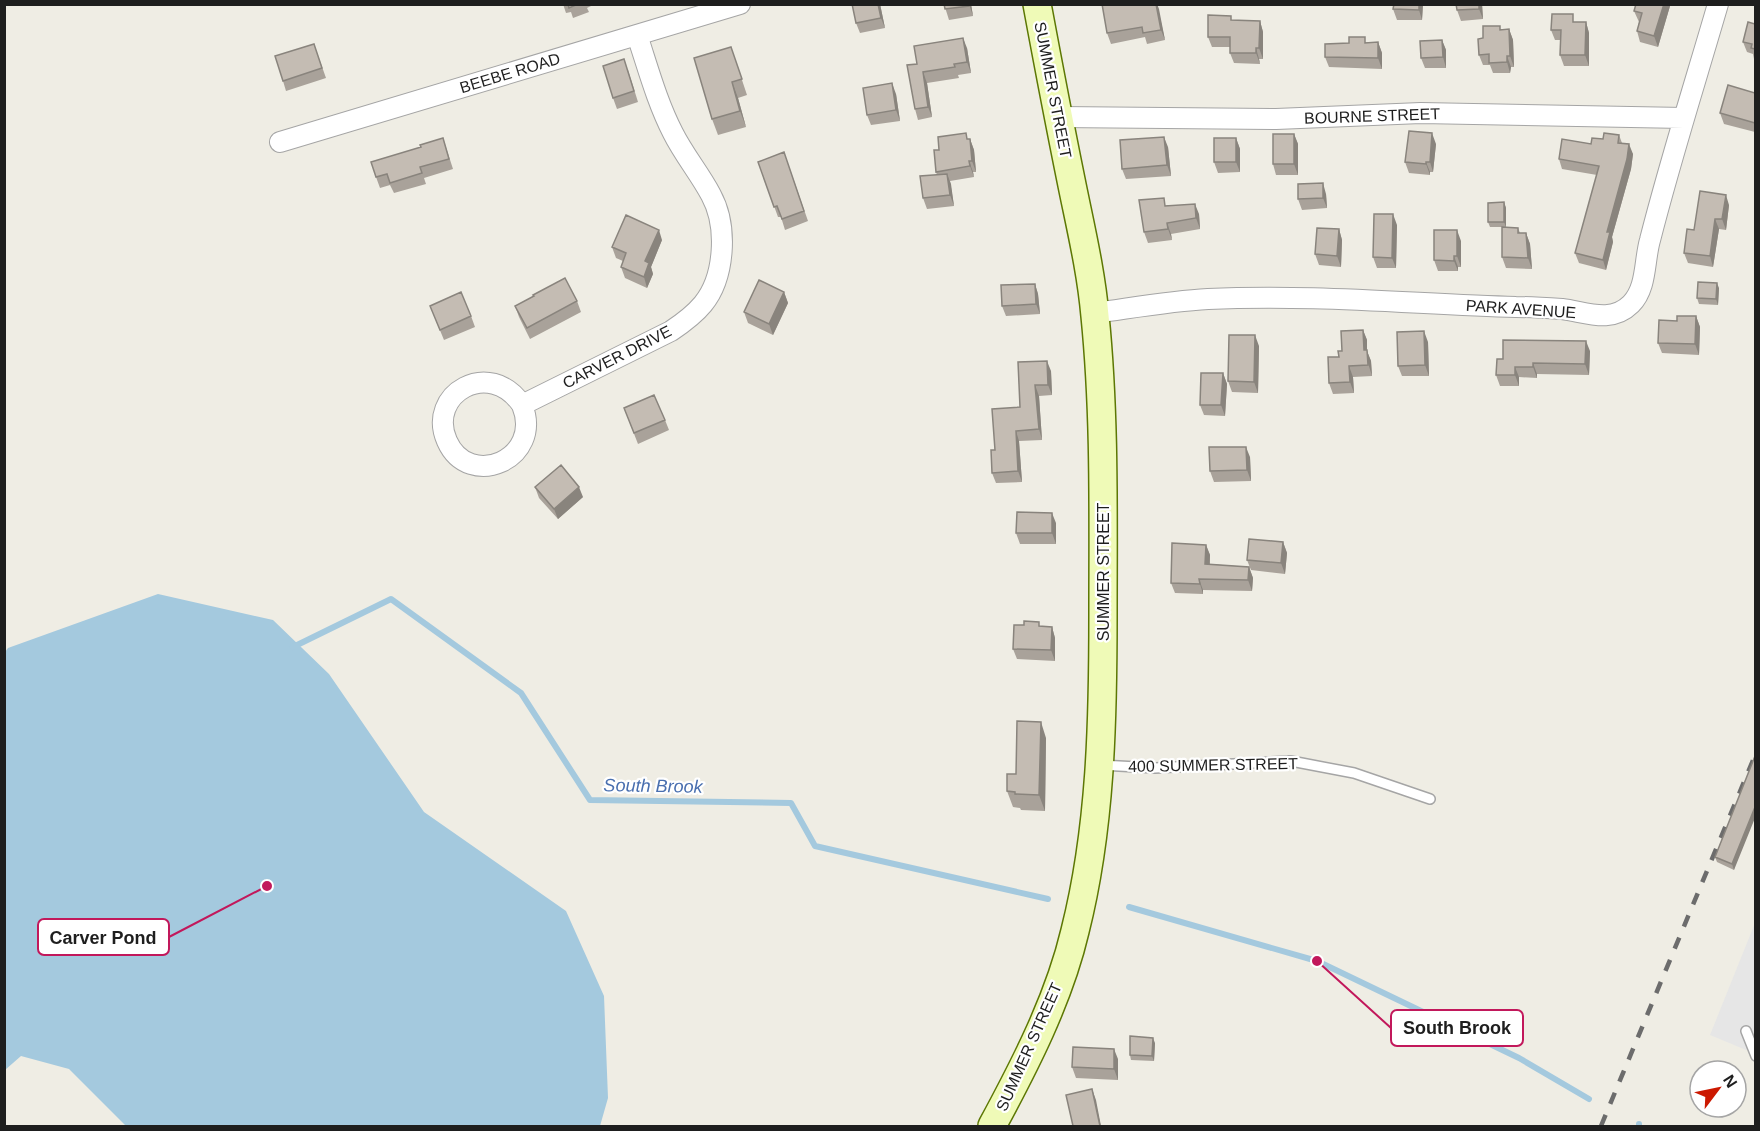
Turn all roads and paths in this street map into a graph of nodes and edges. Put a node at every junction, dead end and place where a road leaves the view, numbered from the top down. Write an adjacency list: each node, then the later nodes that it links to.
1 (740, 4): 4 (street, BEEBE ROAD)
2 (1037, 4): 5 (main road, SUMMER STREET)
3 (1718, 4): 6 (street, PARK AVENUE)
4 (637, 35): 7 (street, BEEBE ROAD); 9 (street, CARVER DRIVE)
5 (1059, 117): 6 (street, BOURNE STREET); 8 (main road, SUMMER STREET)
6 (1684, 118): 8 (street, PARK AVENUE)
7 (280, 142)
8 (1095, 313): 10 (main road, SUMMER STREET)
9 (522, 405): 9 (street)
10 (1099, 765): 11 (lane, 400 SUMMER STREET); 14 (main road, SUMMER STREET)
11 (1430, 799)
12 (1746, 1031): 13 (lane)
13 (1755, 1056)
14 (992, 1126)

